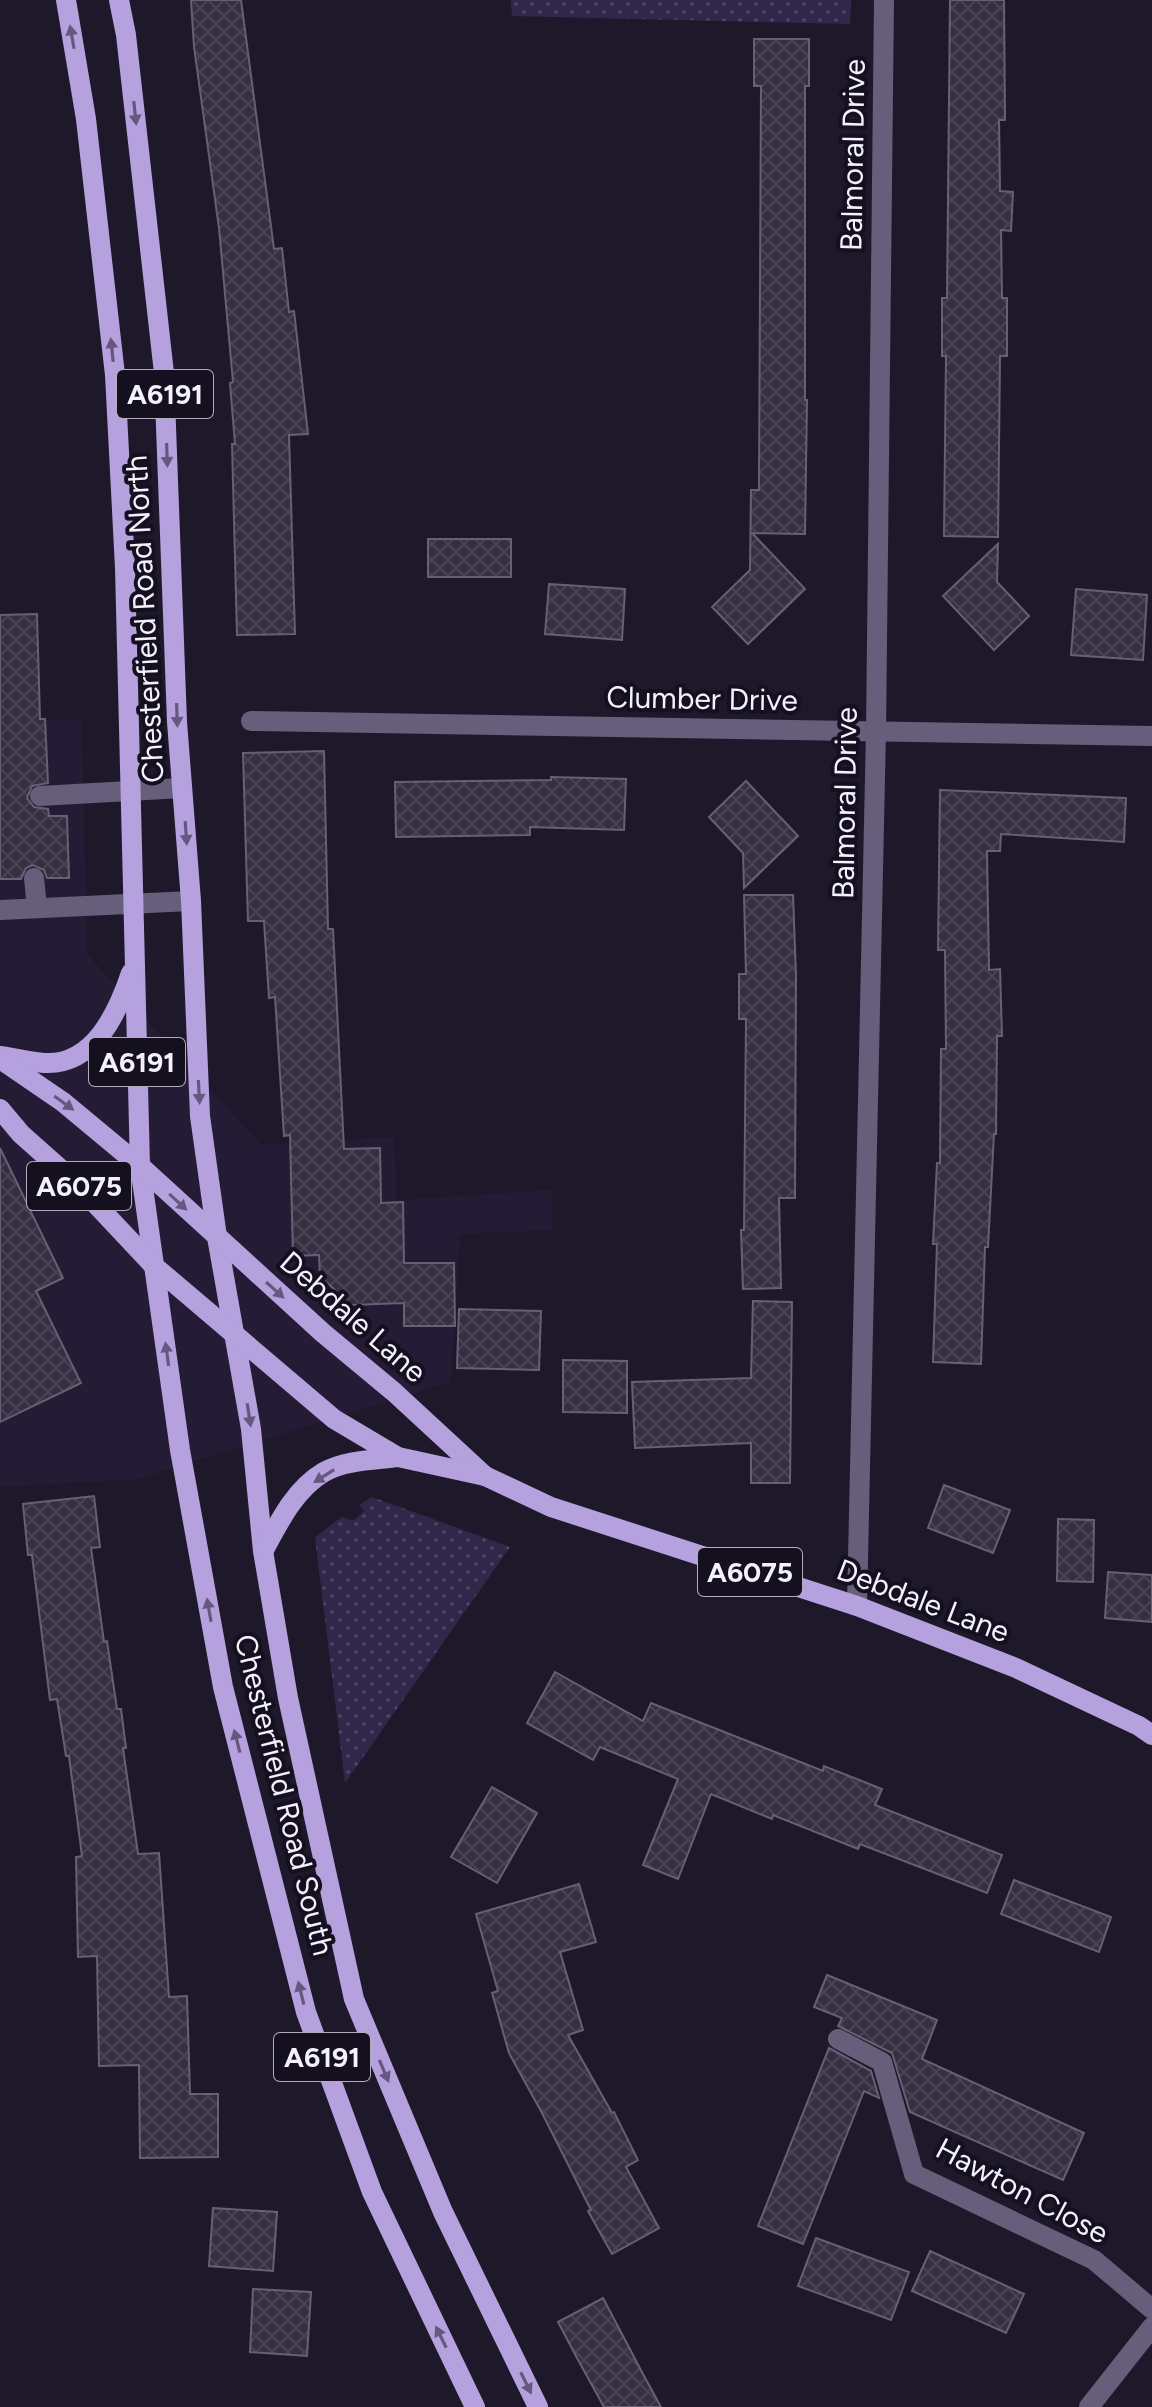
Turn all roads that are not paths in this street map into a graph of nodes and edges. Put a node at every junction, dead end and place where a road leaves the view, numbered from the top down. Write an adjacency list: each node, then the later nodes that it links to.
1 (66, 0): 8 (main road, Chesterfield Road North / A6191, one-way to 1)
2 (119, 0): 7 (main road, Chesterfield Road North / A6191, one-way to 7)
3 (884, 0): 5 (street, Balmoral Drive)
4 (251, 721): 5 (street, Clumber Drive)
5 (876, 732): 6 (street, Clumber Drive); 25 (street, Balmoral Drive)
6 (1152, 736)
7 (182, 788): 8 (street); 11 (main road, Chesterfield Road North / A6191, one-way to 11)
8 (129, 791): 9 (street); 12 (main road, Chesterfield Road North / A6191)
9 (40, 796)
10 (34, 878): 13 (street)
11 (191, 901): 12 (street); 19 (main road, Chesterfield Road North / A6191, one-way to 19)
12 (133, 902): 13 (street); 15 (main road, Chesterfield Road North / A6191)
13 (37, 908): 14 (street)
14 (0, 910)
15 (136, 958): 16 (main road); 18 (main road, Chesterfield Road North / A6191)
16 (0, 1058): 18 (main road, A6075, one-way to 18)
17 (0, 1109): 20 (main road, A6075)
18 (140, 1166): 19 (main road, A6075, one-way to 19); 20 (main road, Chesterfield Road South / A6191)
19 (217, 1237): 21 (main road, Chesterfield Road South / A6191); 23 (main road, Debdale Lane / A6075, one-way to 23)
20 (154, 1266): 21 (main road, A6075); 30 (main road, Chesterfield Road South / A6191, one-way to 20)
21 (237, 1338): 22 (main road, Debdale Lane / A6075); 24 (main road, Chesterfield Road South / A6191, one-way to 24)
22 (398, 1457): 23 (main road, Debdale Lane / A6075); 24 (main road, one-way to 24)
23 (485, 1476): 25 (main road, Debdale Lane / A6075)
24 (263, 1551): 31 (main road, Chesterfield Road South / A6191, one-way to 31)
25 (857, 1606): 26 (main road, Debdale Lane / A6075)
26 (1152, 1735)
27 (838, 2039): 28 (street, Hawton Close)
28 (1152, 2309)
29 (1152, 2327): 32 (street)
30 (475, 2407)
31 (538, 2407)
32 (1089, 2407)

